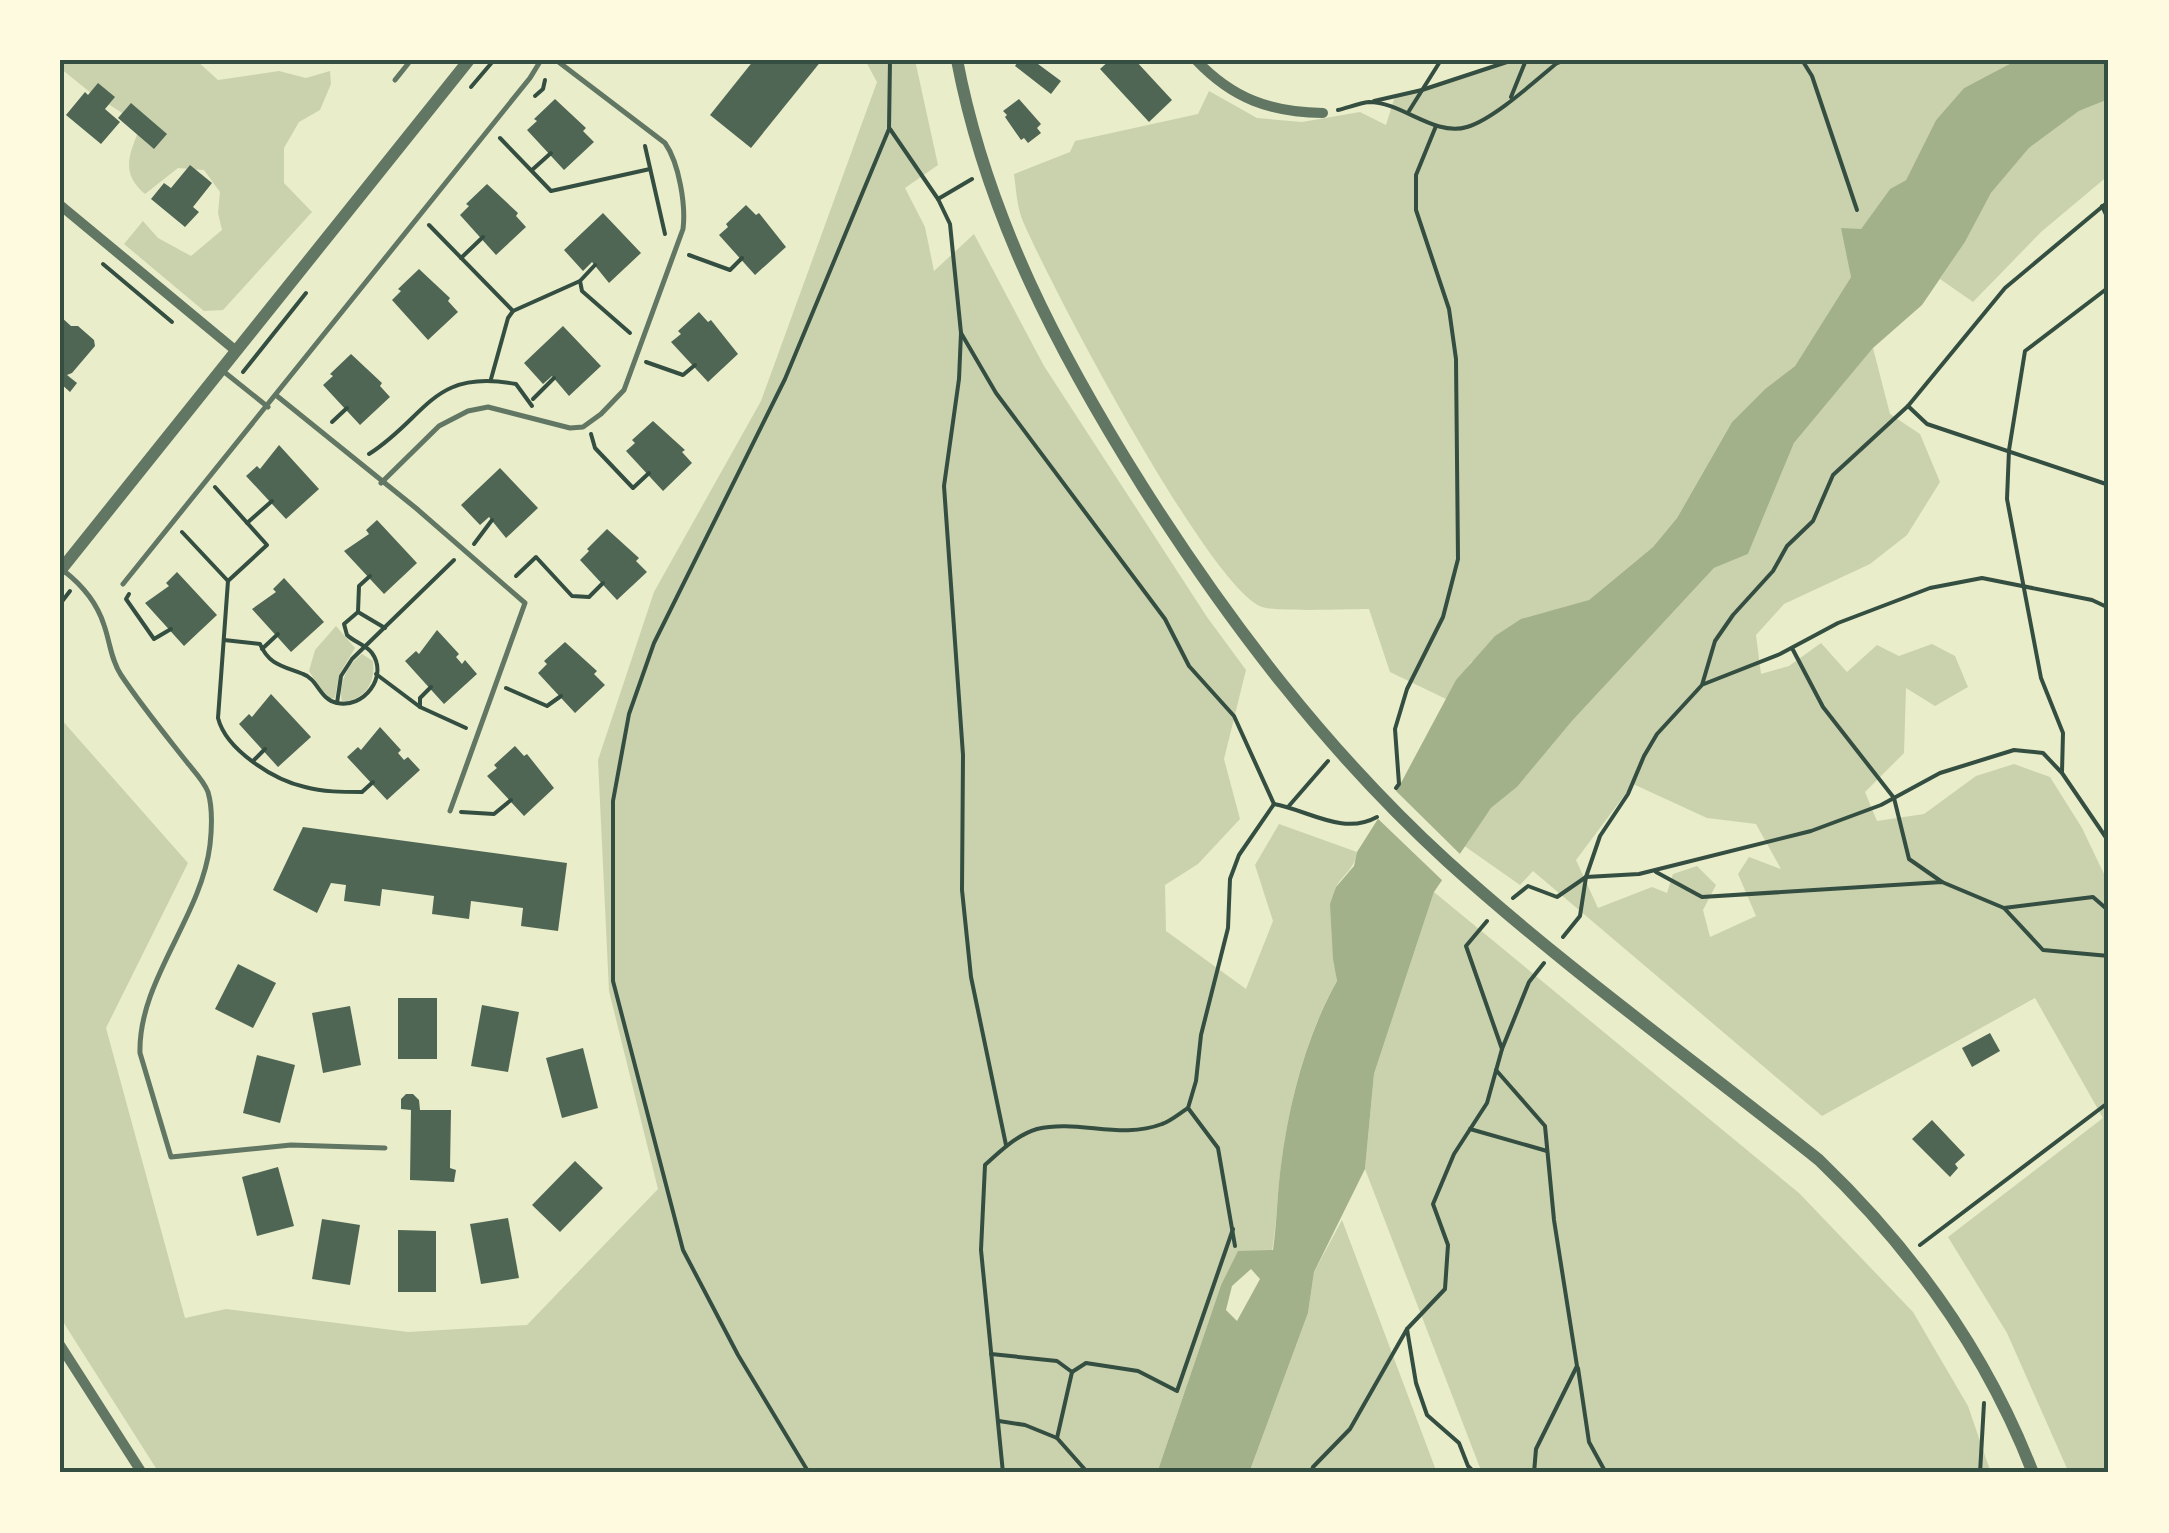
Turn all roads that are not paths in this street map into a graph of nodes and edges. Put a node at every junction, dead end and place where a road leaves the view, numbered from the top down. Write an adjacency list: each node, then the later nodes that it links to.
1 (411, 60): 7 (lane)
2 (468, 60): 10 (street)
3 (541, 60): 12 (lane)
4 (556, 60): 14 (lane)
5 (957, 60): 21 (street)
6 (1196, 60): 8 (street)
7 (395, 80)
8 (1323, 113)
9 (60, 204): 10 (street)
10 (235, 350): 11 (street)
11 (220, 369): 13 (lane); 15 (street)
12 (277, 396): 13 (lane); 14 (lane)
13 (268, 407): 16 (lane)
14 (381, 482): 17 (lane)
15 (60, 570): 18 (lane)
16 (122, 584)
17 (450, 811)
18 (385, 1148)
19 (60, 1345): 20 (street)
20 (142, 1473)
21 (2032, 1473)

